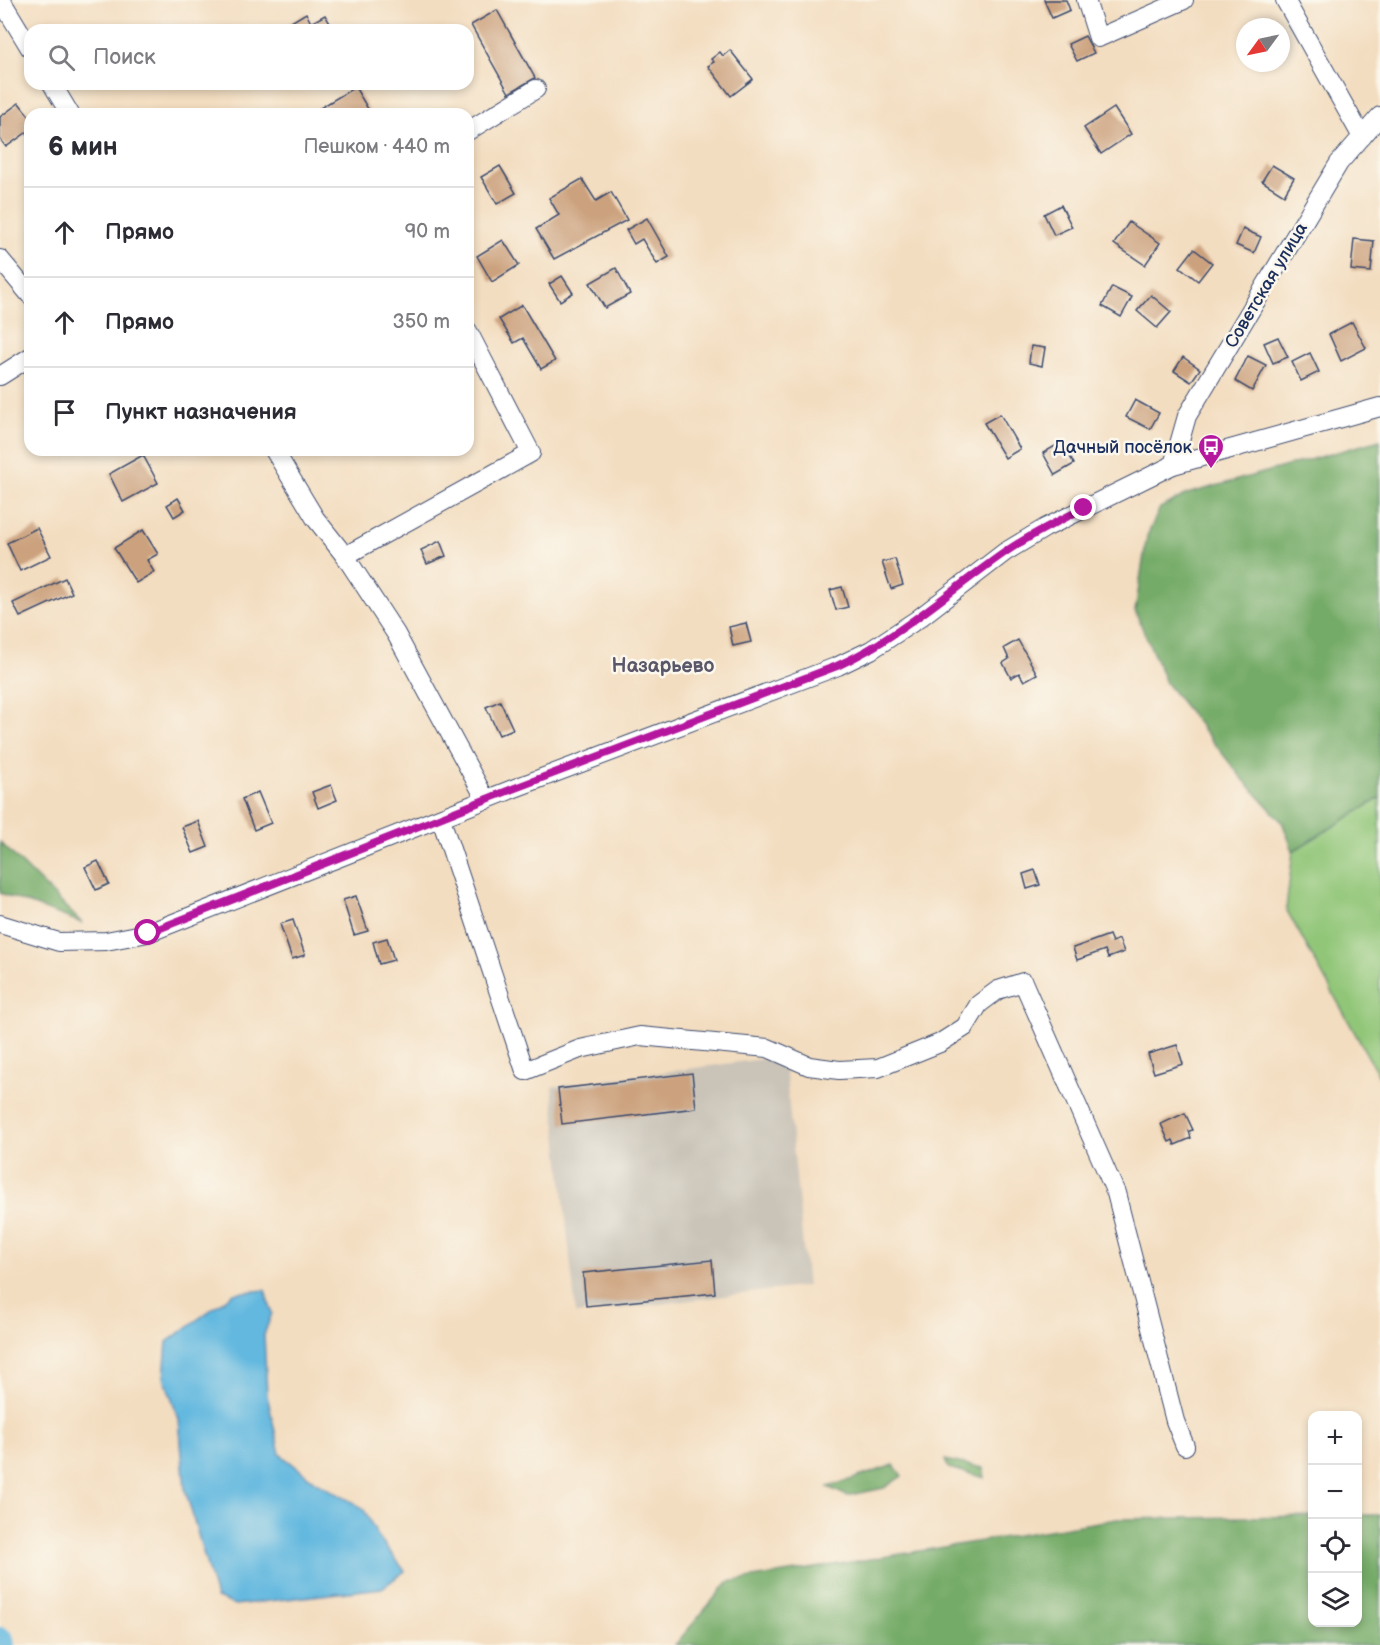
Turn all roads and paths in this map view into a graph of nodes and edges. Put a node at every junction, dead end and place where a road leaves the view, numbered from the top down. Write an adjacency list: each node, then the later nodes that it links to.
1 (1, 0): 5 (street)
2 (1086, 0): 3 (street)
3 (1184, 0)
4 (1285, 0): 11 (street)
5 (24, 38)
6 (537, 89): 10 (street)
7 (56, 90): 8 (street)
8 (66, 108)
9 (1380, 116): 11 (street, Советская улица)
10 (474, 127)
11 (1362, 137): 19 (street, Советская улица)
12 (0, 259): 13 (street)
13 (24, 288)
14 (474, 343): 20 (street)
15 (24, 361): 16 (street)
16 (0, 376)
17 (1380, 407): 19 (street)
18 (278, 456): 20 (street)
19 (1173, 465): 21 (street)
20 (345, 556): 21 (street)
21 (486, 800): 22 (street)
22 (441, 819): 23 (street); 24 (street)
23 (0, 924)
24 (1185, 1446)

